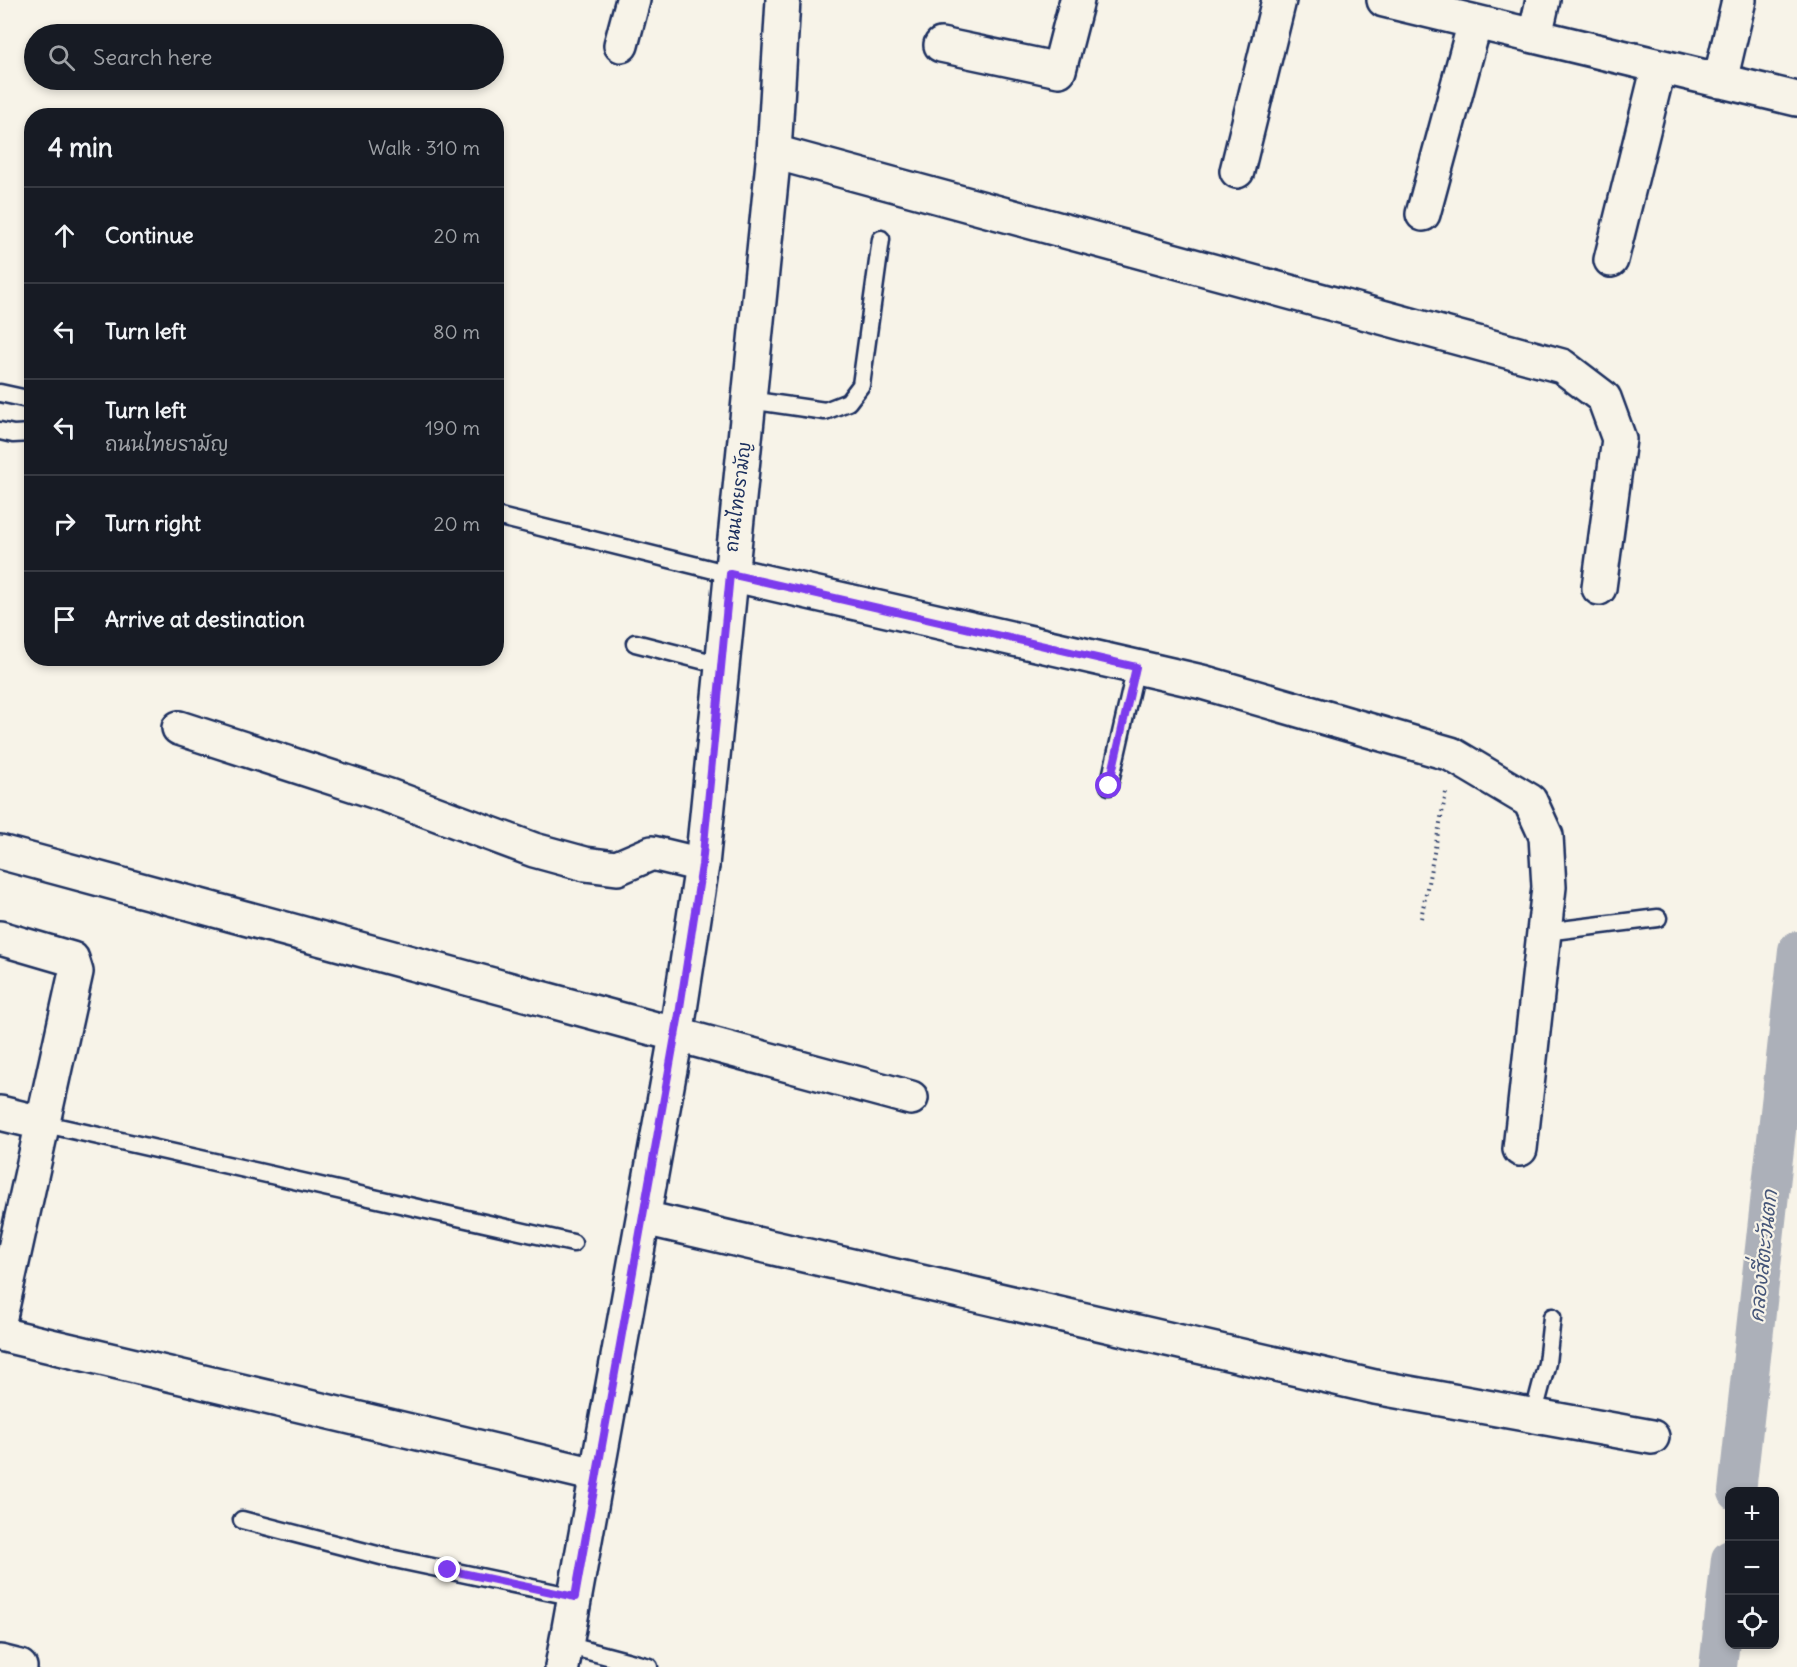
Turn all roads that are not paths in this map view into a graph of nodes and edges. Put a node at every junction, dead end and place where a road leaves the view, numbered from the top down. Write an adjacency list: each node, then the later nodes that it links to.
1 (633, 0): 10 (street)
2 (783, 0): 15 (street, ถนนไทยรามัญ)
3 (1077, 0): 11 (street)
4 (1279, 0): 16 (street)
5 (1384, 0): 8 (street)
6 (1543, 0): 9 (street)
7 (1739, 0): 13 (street)
8 (1475, 22): 9 (street); 17 (street)
9 (1535, 36): 12 (street)
10 (621, 45)
11 (941, 45)
12 (1659, 66): 13 (street); 19 (street)
13 (1720, 81): 14 (street)
14 (1797, 99)
15 (774, 152): 22 (street, ถนนไทยรามัญ); 27 (street)
16 (1238, 171)
17 (1423, 214)
18 (881, 239): 22 (lane)
19 (1611, 260)
20 (0, 393): 21 (lane)
21 (24, 398)
22 (749, 400): 26 (street, ถนนไทยรามัญ)
23 (0, 431): 24 (lane)
24 (24, 433)
25 (504, 518): 26 (lane)
26 (730, 574): 29 (street, ถนนไทยรามัญ); 30 (street)
27 (1599, 588)
28 (635, 643): 29 (lane)
29 (721, 665): 34 (street, ถนนไทยรามัญ)
30 (1136, 667): 32 (lane); 36 (street)
31 (178, 728): 34 (street)
32 (1109, 786)
33 (0, 852): 38 (street)
34 (702, 865): 38 (street, ถนนไทยรามัญ)
35 (1658, 918): 36 (lane)
36 (1545, 932): 42 (street)
37 (0, 938): 41 (street)
38 (676, 1036): 39 (street); 43 (street, ถนนไทยรามัญ)
39 (911, 1098)
40 (0, 1113): 41 (street)
41 (41, 1123): 44 (street); 45 (lane)
42 (1520, 1149)
43 (644, 1218): 49 (street); 51 (street, ถนนไทยรามัญ)
44 (9, 1228): 46 (street)
45 (573, 1243)
46 (0, 1317)
47 (1552, 1317): 49 (lane)
48 (0, 1334): 51 (street)
49 (1533, 1416): 50 (street)
50 (1652, 1437)
51 (596, 1475): 53 (street, ถนนไทยรามัญ)
52 (242, 1520): 53 (lane)
53 (575, 1597): 54 (street, ถนนไทยรามัญ)
54 (564, 1656): 57 (lane)
55 (0, 1662): 56 (street)
56 (20, 1667)
57 (649, 1667)

